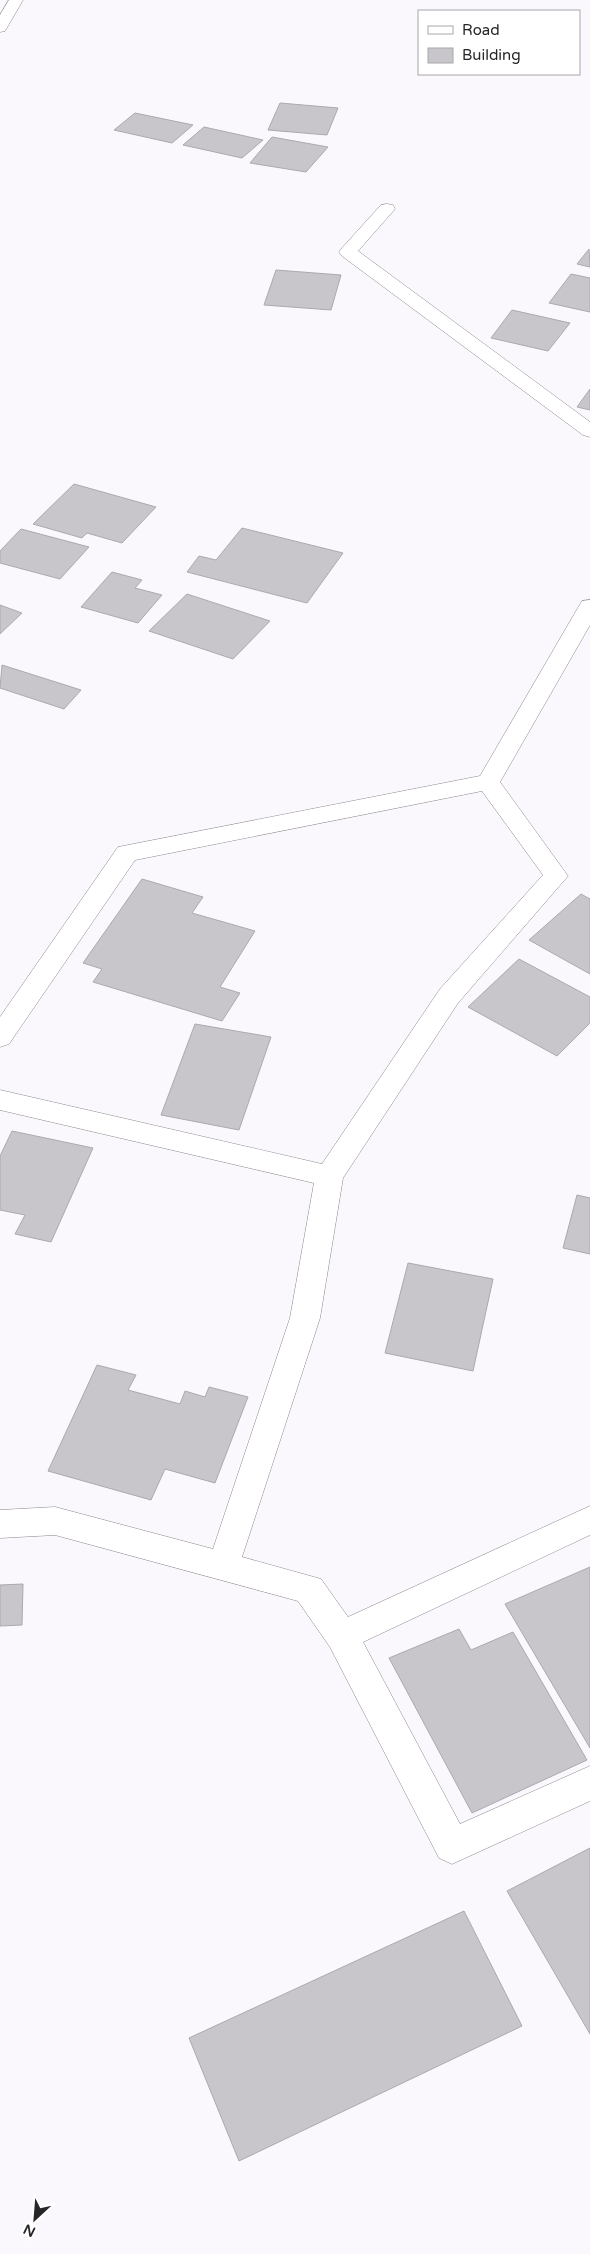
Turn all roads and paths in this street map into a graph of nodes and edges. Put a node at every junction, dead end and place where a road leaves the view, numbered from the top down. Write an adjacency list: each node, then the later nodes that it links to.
1 (16, 0): 2 (street)
2 (0, 28)
3 (387, 209): 4 (street)
4 (590, 431)
5 (590, 606): 6 (street)
6 (488, 782): 7 (street); 9 (street)
7 (0, 1037)
8 (0, 1100): 9 (street)
9 (329, 1176): 12 (street)
10 (590, 1520): 13 (street)
11 (0, 1524): 12 (street)
12 (223, 1566): 13 (street)
13 (342, 1636): 14 (street)
14 (590, 1783)

